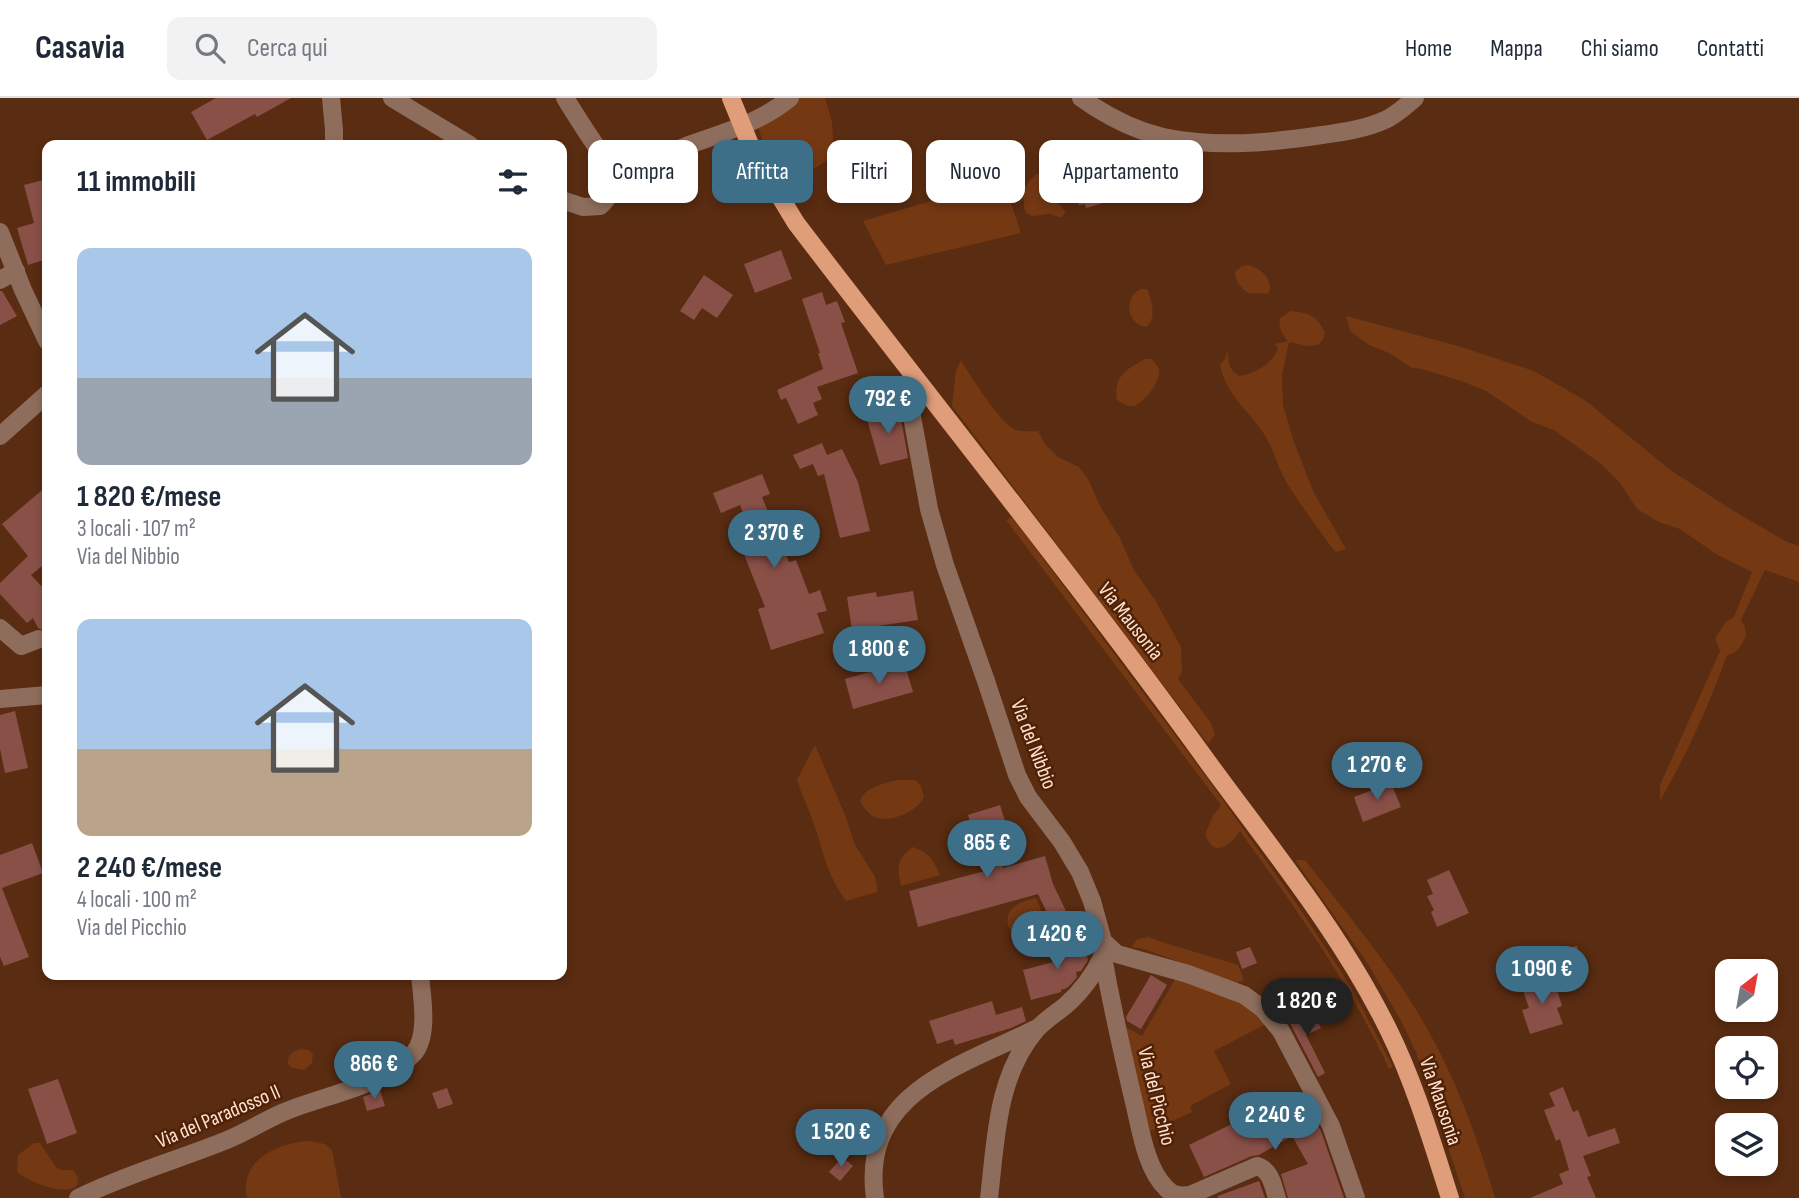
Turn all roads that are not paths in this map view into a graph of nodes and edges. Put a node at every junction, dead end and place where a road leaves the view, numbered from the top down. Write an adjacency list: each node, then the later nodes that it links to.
1 (331, 98): 9 (street)
2 (392, 98): 10 (street)
3 (565, 98): 11 (street)
4 (731, 98): 8 (main road, Via Mausonia)
5 (790, 98): 8 (street)
6 (1081, 98): 7 (street)
7 (1415, 98)
8 (742, 127): 12 (street); 18 (main road, Via Mausonia)
9 (334, 140)
10 (462, 140)
11 (592, 140)
12 (698, 142)
13 (567, 202): 14 (street)
14 (604, 203)
15 (0, 232): 16 (street)
16 (8, 276): 17 (street)
17 (42, 333)
18 (918, 382): 25 (street, Via del Nibbio); 33 (main road, Via Mausonia)
19 (42, 398): 20 (street)
20 (0, 436)
21 (0, 628): 22 (street)
22 (39, 639)
23 (42, 695): 24 (street)
24 (0, 699)
25 (1105, 951): 27 (street); 31 (street, Via del Picchio); 32 (street)
26 (421, 980): 28 (street, Via del Paradosso II)
27 (1040, 1026): 29 (street); 30 (street)
28 (78, 1198)
29 (874, 1198)
30 (989, 1198)
31 (1277, 1198)
32 (1356, 1198)
33 (1450, 1198)

